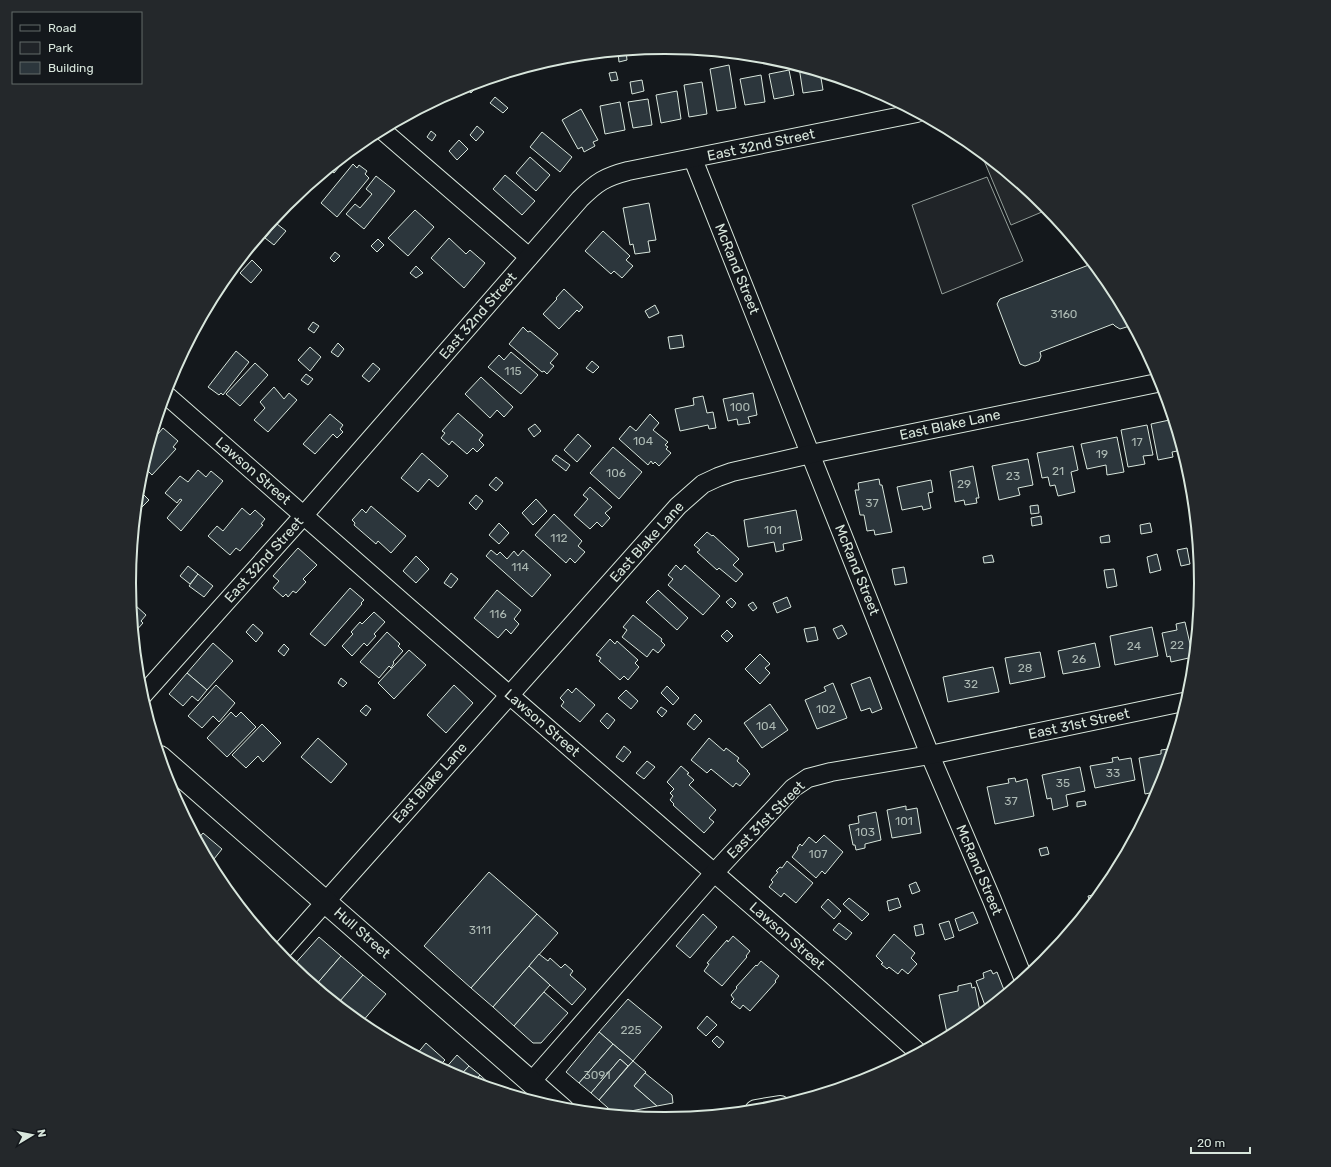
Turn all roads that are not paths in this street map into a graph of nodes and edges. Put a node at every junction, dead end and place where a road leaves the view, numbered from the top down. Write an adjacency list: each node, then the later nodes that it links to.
1 (910, 114): 3 (street, East 32nd Street)
2 (386, 134): 4 (street)
3 (693, 159): 4 (street, East 32nd Street); 7 (street, McRand Street)
4 (529, 257): 8 (street, East 32nd Street)
5 (1156, 383): 7 (street, East Blake Lane)
6 (170, 398): 8 (street, Lawson Street)
7 (811, 454): 10 (street, East Blake Lane); 12 (street, McRand Street)
8 (304, 515): 9 (street, East 32nd Street); 10 (street, Lawson Street)
9 (147, 691)
10 (509, 695): 14 (street, Lawson Street); 15 (street, East Blake Lane)
11 (1181, 702): 12 (street, East 31st Street)
12 (930, 755): 14 (street, East 31st Street); 17 (street, McRand Street)
13 (168, 764): 15 (main road, Hull Street)
14 (714, 873): 18 (street, Lawson Street); 19 (street, East 31st Street)
15 (325, 901): 16 (street, East Blake Lane); 19 (main road, Hull Street)
16 (283, 950)
17 (1022, 975)
18 (915, 1050)
19 (531, 1082): 20 (main road, Hull Street)
20 (552, 1101)

